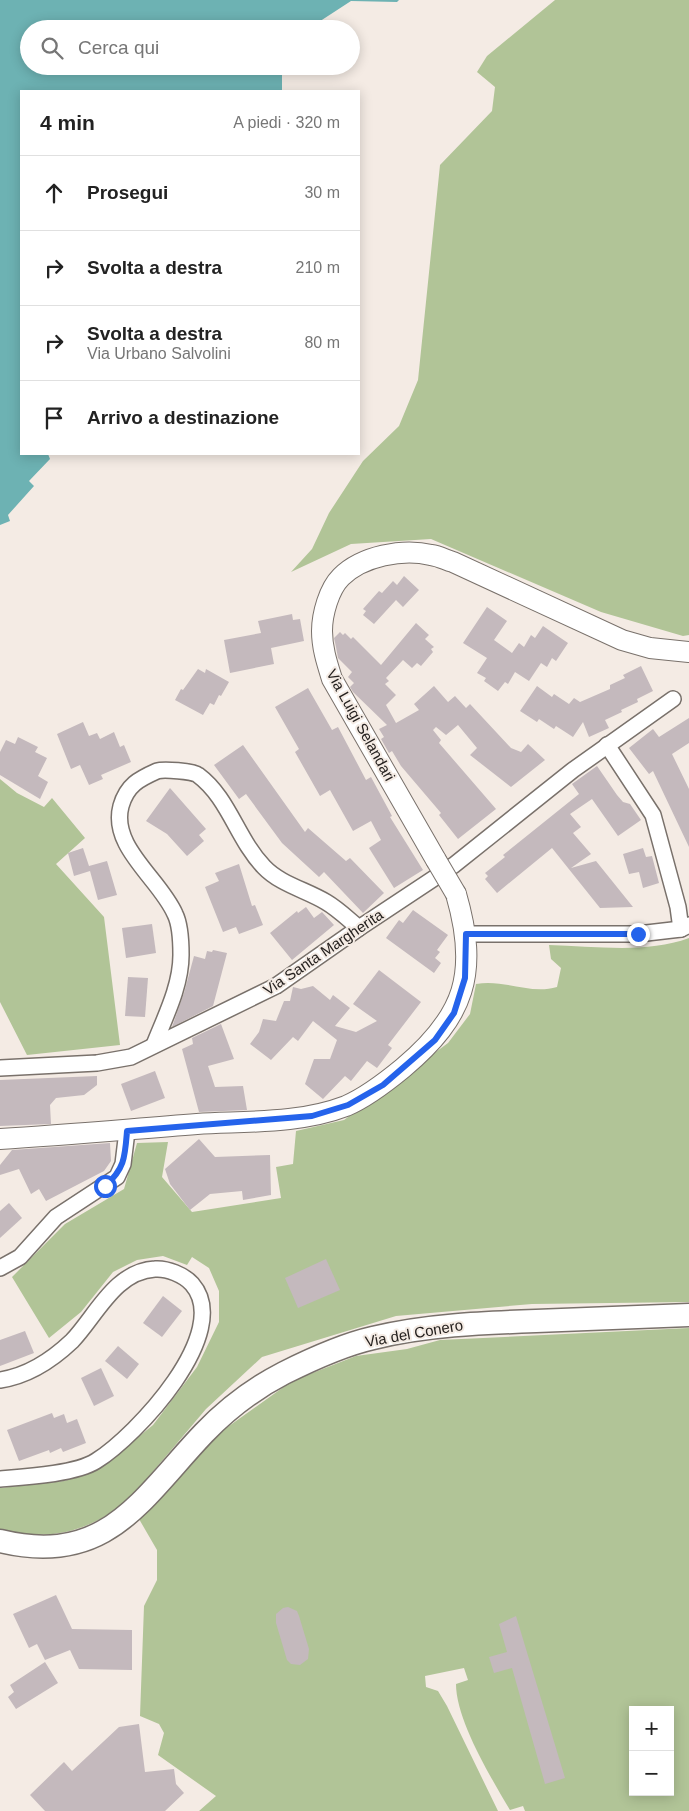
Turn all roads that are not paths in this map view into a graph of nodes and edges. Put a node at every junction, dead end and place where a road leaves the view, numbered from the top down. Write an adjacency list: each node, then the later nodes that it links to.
1 (689, 652): 6 (street, Via Luigi Selandari, bridge)
2 (673, 699): 3 (street, Via Santa Margherita)
3 (607, 746): 4 (street); 5 (street, Via Santa Margherita)
4 (685, 927): 6 (street)
5 (359, 928): 7 (street, Via Santa Margherita); 7 (street)
6 (466, 934): 9 (street, Via Luigi Selandari)
7 (154, 1045): 8 (street, Via Santa Margherita)
8 (0, 1068)
9 (127, 1131): 10 (street, Via Luigi Selandari); 11 (street)
10 (0, 1139)
11 (0, 1268)
12 (689, 1315): 15 (main road, Via del Conero)
13 (0, 1380): 14 (street)
14 (0, 1479)
15 (4, 1546)

